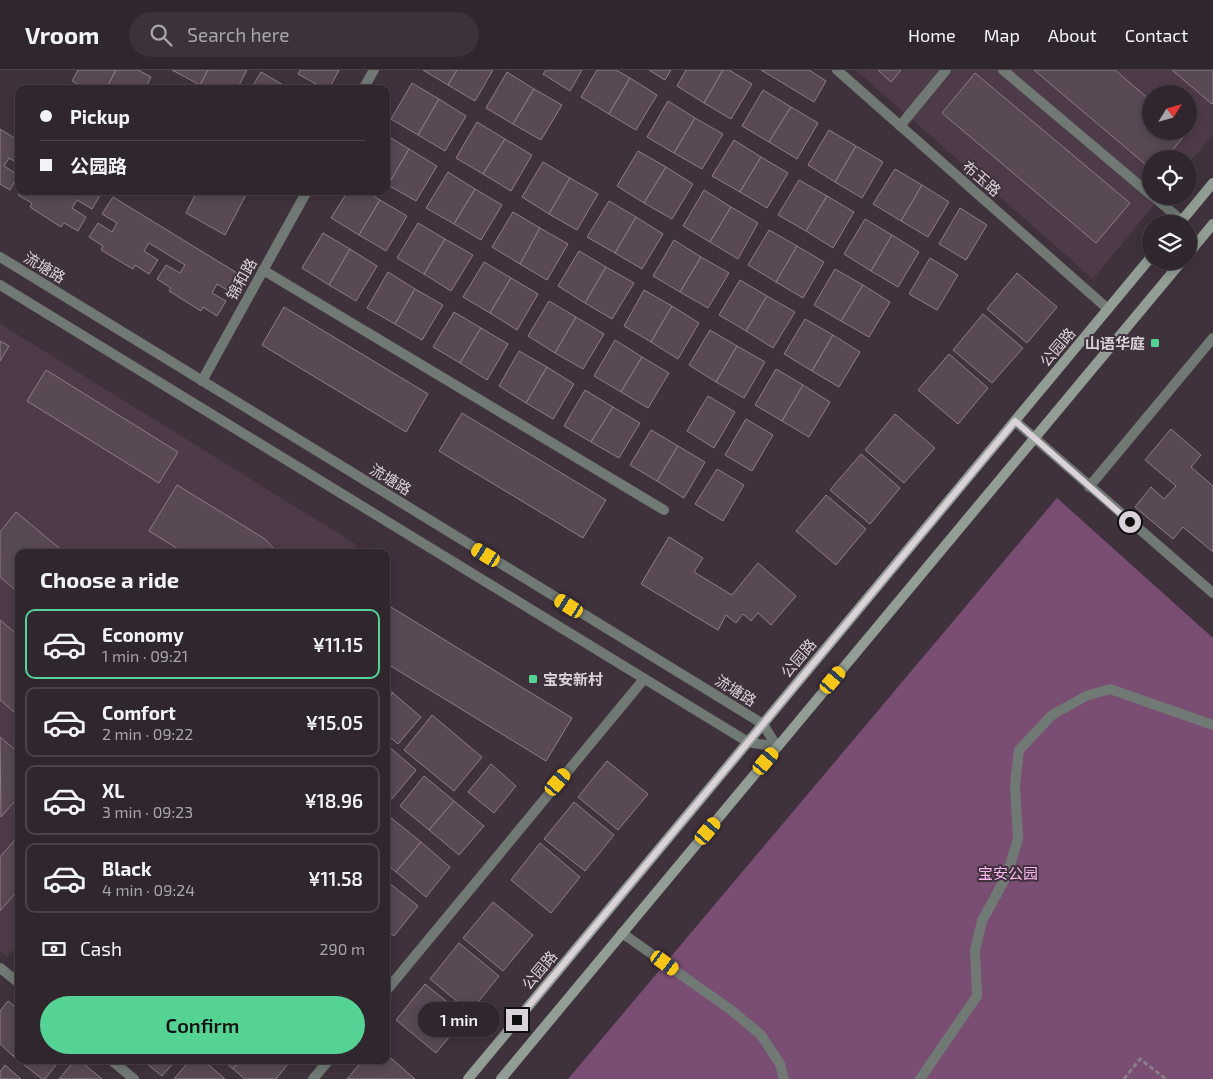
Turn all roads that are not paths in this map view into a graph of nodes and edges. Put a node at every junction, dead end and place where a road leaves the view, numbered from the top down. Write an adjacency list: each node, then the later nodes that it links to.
1 (374, 70): 5 (street)
2 (837, 70): 6 (street, 布玉路)
3 (946, 70): 6 (street)
4 (1003, 70): 8 (street)
5 (365, 85)
6 (900, 126): 20 (street, 布玉路)
7 (1213, 183): 12 (main road)
8 (1142, 188)
9 (305, 195): 17 (street, 锦和路)
10 (1162, 205): 11 (street)
11 (1173, 215)
12 (1187, 215)
13 (1213, 224): 14 (main road)
14 (1197, 243)
15 (0, 257): 22 (street, 流塘路)
16 (1142, 268): 20 (main road, 公园路)
17 (263, 270): 22 (street, 锦和路); 26 (street)
18 (1175, 270): 24 (main road)
19 (0, 285): 28 (street)
20 (1108, 309): 23 (main road, 公园路)
21 (1213, 338): 25 (street)
22 (202, 381): 29 (street, 流塘路)
23 (1015, 421): 24 (street); 29 (main road, 公园路)
24 (1034, 439): 25 (street); 32 (main road)
25 (1089, 487): 27 (street)
26 (664, 510)
27 (1213, 593)
28 (644, 678): 31 (street); 36 (street)
29 (763, 724): 31 (main road, 公园路); 32 (street, 流塘路)
30 (1213, 725): 44 (street)
31 (748, 742): 32 (street); 41 (main road, 公园路)
32 (777, 747): 33 (main road)
33 (622, 933): 42 (main road); 43 (street)
34 (0, 968): 35 (street)
35 (15, 980)
36 (390, 986)
37 (116, 1064): 39 (street)
38 (326, 1064): 40 (street)
39 (134, 1079)
40 (313, 1079)
41 (468, 1079)
42 (501, 1079)
43 (784, 1079)
44 (920, 1079)

